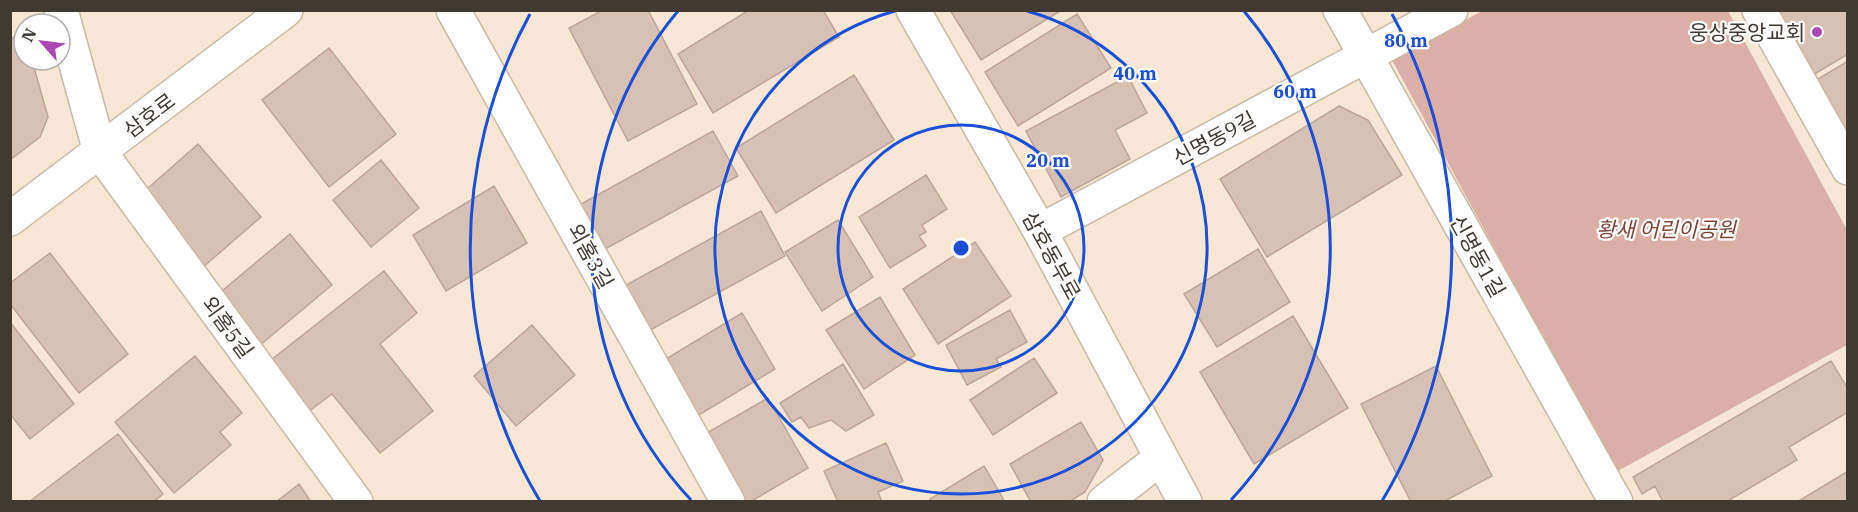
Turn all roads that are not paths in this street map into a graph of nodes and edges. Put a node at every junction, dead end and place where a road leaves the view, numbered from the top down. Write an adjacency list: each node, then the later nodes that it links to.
1 (61, 10): 9 (street)
2 (286, 10): 9 (street, 삼호로)
3 (453, 10): 15 (street, 외홈3길)
4 (913, 10): 12 (street, 삼호동부로)
5 (1340, 10): 8 (street, 신명동1길)
6 (1451, 10): 8 (street, 신명동9길)
7 (1759, 10): 10 (street)
8 (1366, 56): 12 (street, 신명동9길); 18 (street, 신명동1길)
9 (100, 152): 11 (street, 삼호로); 14 (street, 외홈5길)
10 (1848, 168)
11 (10, 219)
12 (1040, 231): 13 (street, 삼호동부로)
13 (1161, 458): 16 (street); 17 (street, 삼호동부로)
14 (356, 501)
15 (728, 501)
16 (1104, 501)
17 (1185, 501)
18 (1616, 501)

